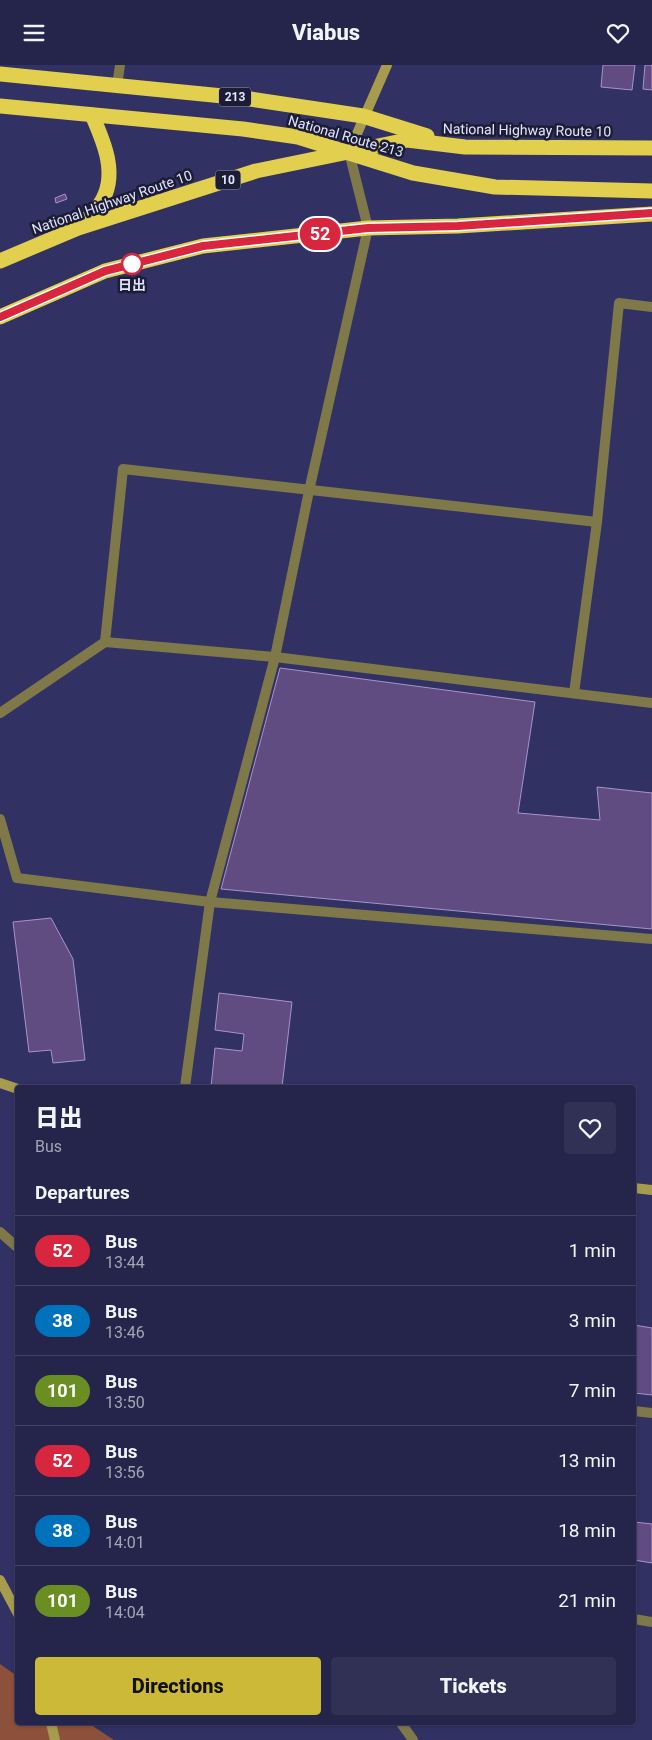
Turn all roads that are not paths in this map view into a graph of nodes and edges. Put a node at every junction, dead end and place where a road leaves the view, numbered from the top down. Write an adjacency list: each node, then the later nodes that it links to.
1 (120, 65): 4 (street)
2 (387, 65): 7 (street)
3 (0, 74): 4 (highway, National Route 213 / 213)
4 (117, 86): 7 (highway, National Route 213 / 213)
5 (0, 107): 6 (highway, National Route 213 / 213)
6 (92, 115): 10 (highway, National Route 213 / 213); 13 (highway)
7 (364, 117): 8 (highway, National Route 213 / 213); 10 (street)
8 (464, 147): 9 (highway, National Highway Route 10 / 10); 10 (highway, National Highway Route 10 / 10)
9 (652, 149)
10 (349, 152): 11 (highway, National Route 213 / 213); 13 (highway, National Highway Route 10 / 10); 14 (street)
11 (652, 191)
12 (652, 213): 14 (highway)
13 (78, 228): 15 (highway, National Highway Route 10 / 10)
14 (368, 228): 17 (highway); 18 (street)
15 (0, 261)
16 (652, 307): 19 (street)
17 (0, 317)
18 (309, 491): 19 (street); 20 (street); 21 (street)
19 (597, 522): 22 (street)
20 (105, 642): 21 (street); 24 (street)
21 (275, 657): 22 (street); 26 (street)
22 (574, 693): 23 (street)
23 (652, 703)
24 (0, 713)
25 (0, 819): 26 (street)
26 (210, 902): 27 (street); 29 (street)
27 (652, 939)
28 (0, 1083): 30 (street)
29 (185, 1085)
30 (15, 1088)
31 (636, 1189): 32 (street)
32 (652, 1190)
33 (0, 1232): 34 (street)
34 (15, 1245)
35 (636, 1411): 36 (street)
36 (652, 1413)
37 (0, 1580): 38 (street)
38 (15, 1608)
39 (636, 1619): 40 (street)
40 (652, 1621)
41 (51, 1725): 43 (street)
42 (403, 1725): 44 (street)
43 (55, 1740)
44 (413, 1740)

